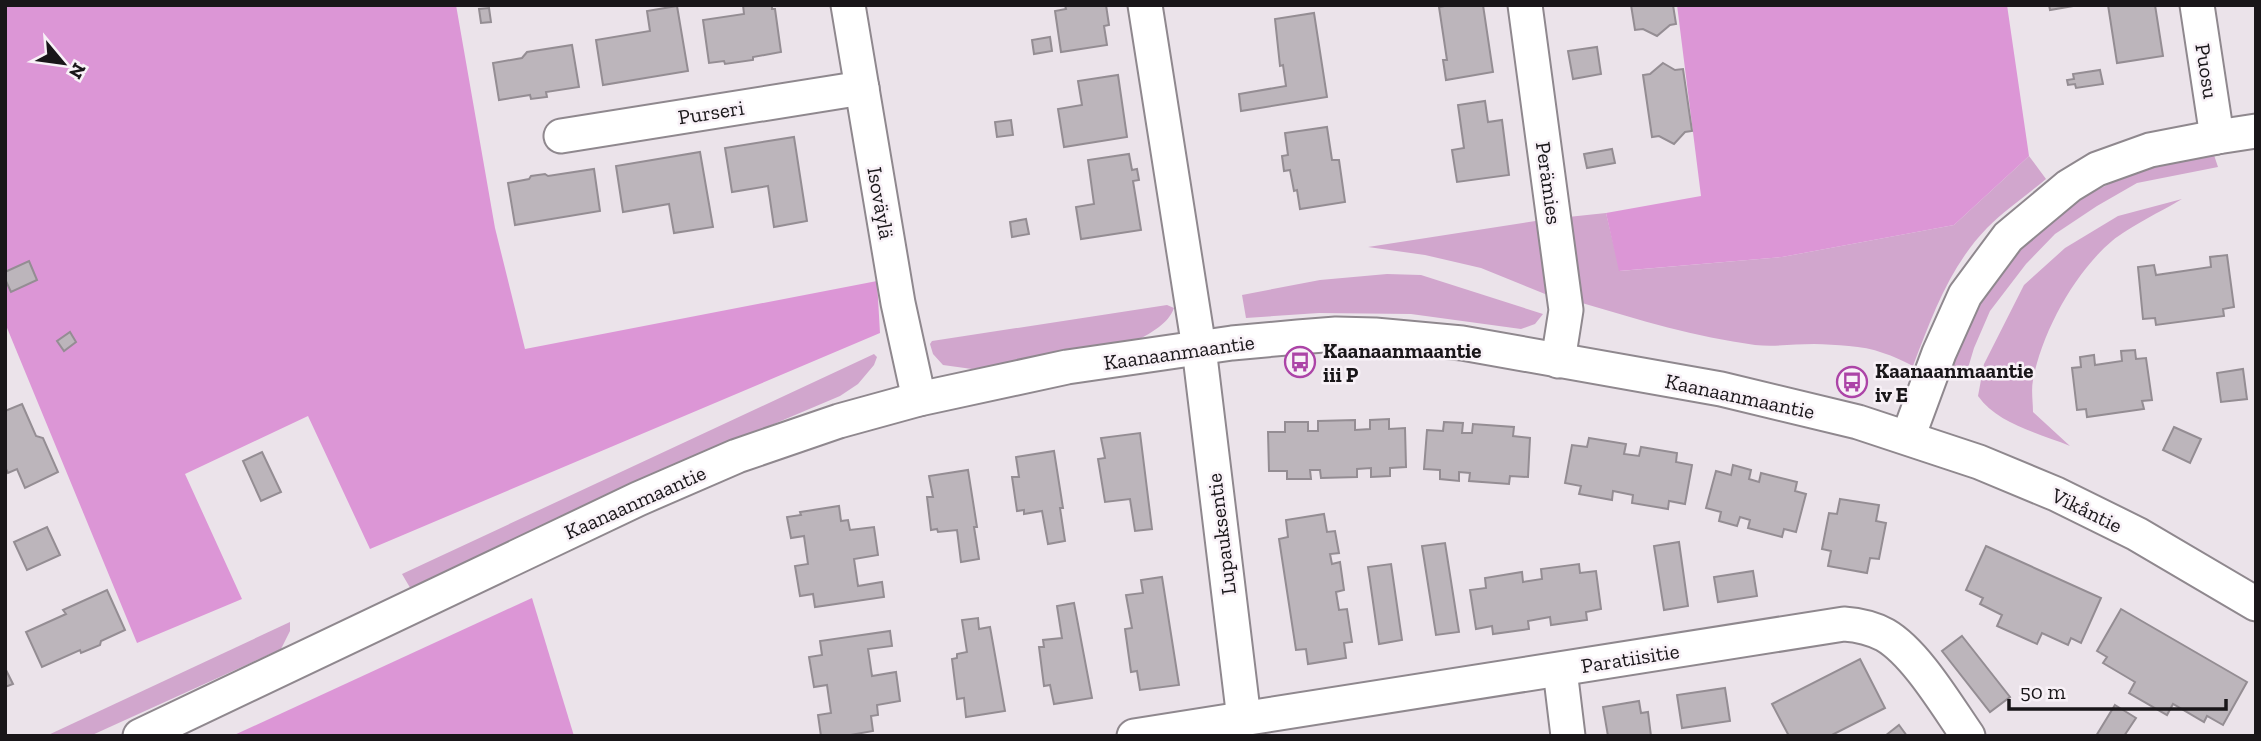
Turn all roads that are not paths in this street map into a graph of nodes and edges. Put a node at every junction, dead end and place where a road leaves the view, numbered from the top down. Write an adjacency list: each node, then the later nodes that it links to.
1 (848, 5): 5 (street, Isoväylä)
2 (1146, 5): 9 (street)
3 (1525, 5): 10 (street, Perämies)
4 (2197, 5): 8 (street, Puosu)
5 (862, 88): 7 (street, Purseri); 11 (street, Isoväylä)
6 (2256, 131): 8 (street)
7 (561, 136)
8 (2217, 136): 12 (street)
9 (1199, 348): 10 (street, Kaanaanmaantie); 11 (street, Kaanaanmaantie); 15 (street, Lupauksentie)
10 (1558, 361): 12 (street, Kaanaanmaantie)
11 (919, 399): 16 (street, Kaanaanmaantie)
12 (1908, 436): 13 (street, Vikåntie)
13 (2256, 604)
14 (1560, 670): 15 (street, Paratiisitie); 18 (street); 19 (street, Paratiisitie)
15 (1244, 719): 17 (street, Paratiisitie)
16 (140, 736)
17 (1133, 736)
18 (1568, 736)
19 (1968, 736)

